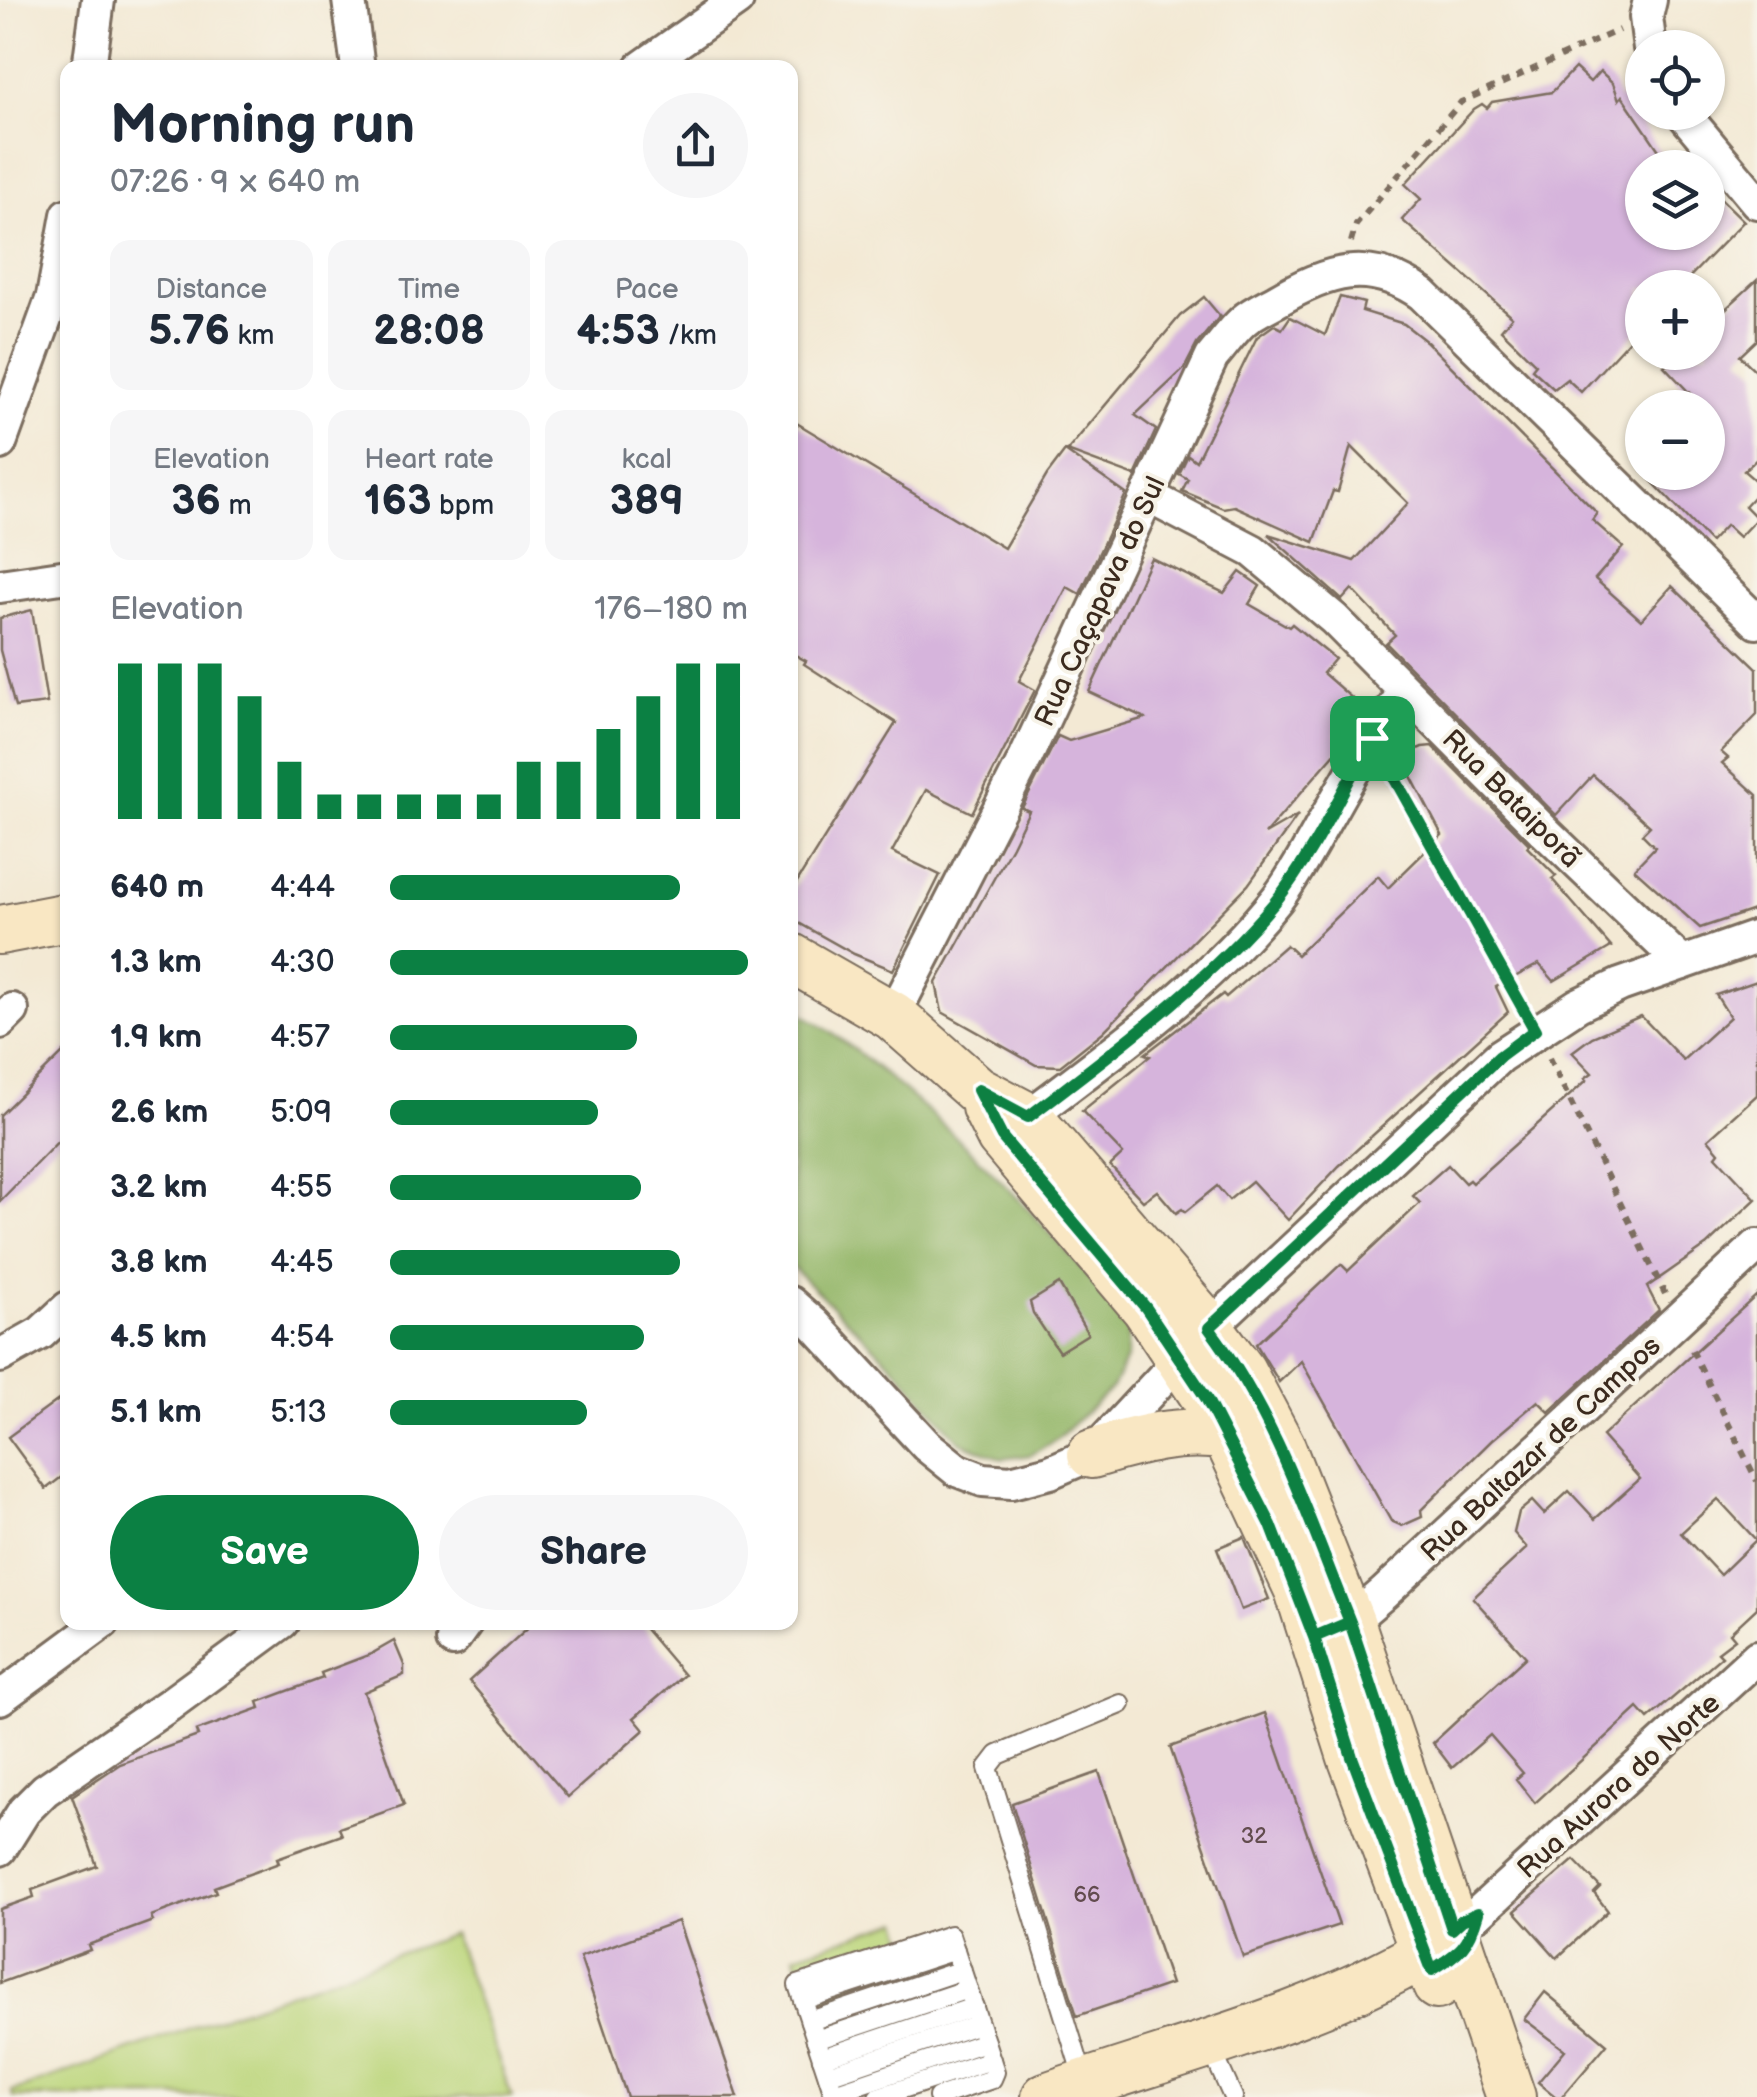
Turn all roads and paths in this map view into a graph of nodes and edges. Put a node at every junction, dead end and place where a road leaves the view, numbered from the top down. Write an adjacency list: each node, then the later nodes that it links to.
1 (98, 0): 5 (street)
2 (349, 0): 6 (street)
3 (736, 0): 7 (street)
4 (1648, 13): 11 (path)
5 (90, 60)
6 (357, 60)
7 (652, 60)
8 (1697, 130): 9 (street)
9 (1757, 202)
10 (60, 256): 12 (street)
11 (1342, 272): 13 (street, Rua Caçapava do Sul); 16 (street, Rua Caçapava do Sul)
12 (0, 443)
13 (1148, 496): 17 (street, Rua Bataiporã); 24 (street, Rua Caçapava do Sul)
14 (60, 577): 15 (street)
15 (0, 586)
16 (1757, 622)
17 (1404, 692): 18 (street); 23 (street, Rua Bataiporã)
18 (1372, 738): 25 (path); 26 (street)
19 (60, 919): 20 (main road)
20 (0, 930)
21 (1757, 937): 23 (street)
22 (798, 962): 24 (main road)
23 (1682, 962): 25 (street)
24 (892, 1016): 26 (main road)
25 (1535, 1030): 30 (path); 31 (street)
26 (1015, 1127): 31 (main road)
27 (1757, 1246): 30 (street, Rua Baltazar de Campos)
28 (798, 1310): 34 (street)
29 (60, 1315): 32 (street)
30 (1677, 1319): 35 (path); 36 (street, Rua Baltazar de Campos)
31 (1195, 1343): 33 (main road); 34 (street); 36 (main road)
32 (0, 1356)
33 (1228, 1436): 34 (main road); 36 (main road)
34 (1092, 1454)
35 (1757, 1481)
36 (1332, 1629): 43 (main road)
37 (92, 1630): 40 (street)
38 (271, 1630): 42 (street)
39 (1757, 1657): 43 (street, Rua Aurora do Norte)
40 (0, 1698)
41 (1121, 1704): 49 (lane)
42 (0, 1849)
43 (1449, 1943): 48 (main road); 49 (main road); 53 (main road); 54 (main road)
44 (962, 1970): 45 (lane); 45 (lane); 46 (lane)
45 (810, 2020): 47 (lane)
46 (979, 2024): 47 (lane); 47 (lane); 50 (lane); 51 (lane)
47 (827, 2073)
48 (1226, 2081): 52 (main road)
49 (1066, 2090)
50 (878, 2097)
51 (938, 2097)
52 (1140, 2097)
53 (1476, 2097)
54 (1511, 2097)

